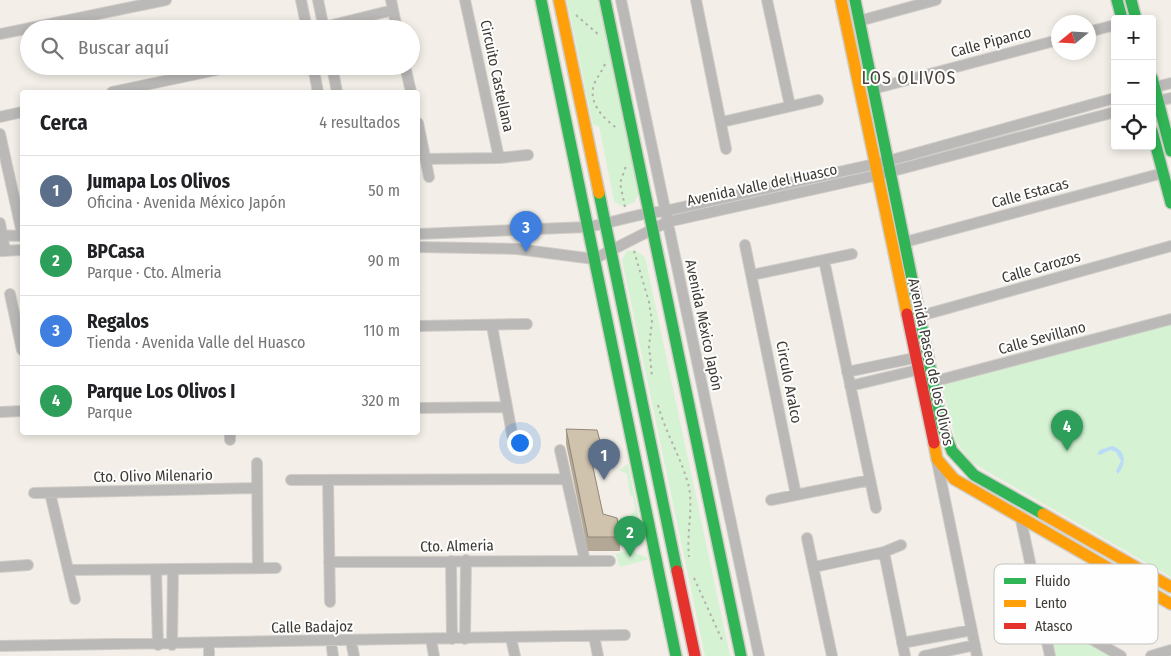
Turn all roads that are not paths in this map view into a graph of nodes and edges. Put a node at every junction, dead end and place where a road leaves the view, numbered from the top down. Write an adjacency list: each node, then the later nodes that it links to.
1 (166, 0): 19 (street)
2 (301, 0): 20 (street)
3 (318, 0): 21 (street)
4 (465, 0): 57 (street, Circuito Castellana)
5 (540, 0): 69 (street)
6 (559, 0): 67 (street)
7 (605, 0): 64 (street, Avenida México Japón)
8 (621, 0): 65 (street, Avenida México Japón)
9 (696, 0): 50 (street)
10 (767, 0): 46 (street)
11 (841, 0): 60 (street, Avenida Paseo de los Olivos)
12 (854, 0): 24 (street, Avenida Paseo de los Olivos)
13 (936, 0): 24 (street)
14 (1118, 0): 17 (street)
15 (1131, 0): 18 (street)
16 (392, 5): 22 (street); 23 (street)
17 (1121, 15)
18 (1135, 15)
19 (68, 20)
20 (305, 20)
21 (320, 20)
22 (346, 20)
23 (395, 20)
24 (858, 21): 36 (street, Avenida Paseo de los Olivos)
25 (1111, 26): 27 (street)
26 (20, 30): 28 (street)
27 (1096, 30)
28 (0, 34)
29 (1051, 42): 36 (street, Calle Pipanco)
30 (192, 75): 37 (street)
31 (315, 75): 38 (street)
32 (334, 75): 39 (street)
33 (407, 75): 40 (street)
34 (1171, 83): 35 (street)
35 (1156, 84)
36 (873, 89): 59 (street, Avenida Paseo de los Olivos)
37 (121, 90)
38 (318, 90)
39 (337, 90)
40 (411, 90)
41 (1171, 98): 44 (street)
42 (1111, 99): 59 (street, Avenida Valle del Huasco)
43 (818, 100): 46 (street)
44 (1156, 102)
45 (1156, 105): 55 (street)
46 (790, 106): 50 (street)
47 (20, 112): 49 (street)
48 (1111, 113): 59 (street, Avenida Valle del Huasco)
49 (0, 117)
50 (722, 122): 54 (street)
51 (420, 133): 58 (street)
52 (0, 134): 68 (street)
53 (1156, 146): 61 (street)
54 (726, 148)
55 (1171, 151)
56 (528, 155): 57 (street)
57 (499, 158): 58 (street)
58 (425, 159): 62 (street)
59 (889, 166): 60 (street, Avenida Valle del Huasco); 74 (street, Avenida Paseo de los Olivos)
60 (877, 169): 65 (street, Avenida Valle del Huasco); 92 (street, Avenida Paseo de los Olivos)
61 (1163, 173): 63 (street); 74 (street, Calle Estacas)
62 (430, 177)
63 (1171, 203)
64 (650, 212): 65 (street, Avenida Valle del Huasco); 67 (street, Avenida Valle del Huasco); 70 (street, Avenida México Japón)
65 (666, 216): 70 (street, Avenida Valle del Huasco); 171 (street, Avenida México Japón)
66 (0, 223): 73 (street)
67 (606, 224): 69 (street, Avenida Valle del Huasco); 80 (street)
68 (20, 225)
69 (587, 227): 72 (street, Avenida Valle del Huasco); 82 (street)
70 (653, 229): 80 (street, Avenida Valle del Huasco); 170 (street, Avenida México Japón)
71 (20, 234): 73 (street)
72 (420, 234)
73 (1, 236): 79 (street)
74 (904, 242): 86 (street, Avenida Paseo de los Olivos)
75 (745, 246): 84 (street, Circulo Aralco)
76 (1171, 246): 86 (street, Calle Carozos)
77 (420, 247): 82 (street)
78 (20, 250): 79 (street)
79 (3, 251)
80 (612, 251): 82 (street, Avenida Valle del Huasco); 101 (street)
81 (852, 254): 83 (street)
82 (594, 259): 102 (street)
83 (824, 260): 84 (street); 93 (street)
84 (752, 275): 114 (street, Circulo Aralco)
85 (10, 294): 91 (street)
86 (920, 316): 94 (street, Avenida Paseo de los Olivos)
87 (1171, 319): 94 (street, Calle Sevillano)
88 (527, 324): 90 (street)
89 (420, 326): 90 (street)
90 (492, 326): 98 (street)
91 (20, 328)
92 (915, 364): 93 (street); 95 (street); 96 (street, Avenida Paseo de los Olivos)
93 (847, 372): 95 (street)
94 (933, 382): 96 (street, Calle Sevillano); 128 (street, Avenida Paseo de los Olivos)
95 (850, 386): 110 (street)
96 (920, 386): 105 (street, Avenida Paseo de los Olivos)
97 (420, 408): 98 (street)
98 (507, 408): 103 (street)
99 (20, 411): 100 (street)
100 (1, 412)
101 (648, 428): 102 (street); 143 (street)
102 (630, 431): 144 (street)
103 (513, 439)
104 (560, 450): 107 (street)
105 (937, 459): 117 (street, Avenida Paseo de los Olivos); 145 (street)
106 (257, 463): 111 (street)
107 (566, 479): 109 (street); 123 (street)
108 (291, 480): 109 (street)
109 (328, 480): 124 (street)
110 (870, 480): 114 (street); 116 (street)
111 (257, 488): 113 (street, Cto. Olivo Milenario); 132 (street)
112 (34, 493): 113 (street, Cto. Olivo Milenario)
113 (50, 494): 134 (street)
114 (796, 495): 115 (street)
115 (771, 500)
116 (876, 508)
117 (1021, 520): 126 (street); 127 (street, Avenida Paseo de los Olivos)
118 (807, 538): 130 (street)
119 (901, 545): 120 (street)
120 (884, 552): 130 (street); 154 (street)
121 (466, 560): 122 (street, Cto. Almeria); 123 (street, Cto. Almeria); 148 (street)
122 (451, 561): 124 (street, Cto. Almeria); 151 (street)
123 (585, 561): 125 (street, Cto. Almeria)
124 (329, 562): 141 (street)
125 (610, 562)
126 (1030, 564)
127 (1100, 564)
128 (1132, 564)
129 (28, 565): 131 (street)
130 (814, 566): 172 (street)
131 (0, 567)
132 (258, 568): 133 (street); 136 (street)
133 (276, 568)
134 (69, 570): 135 (street); 140 (street)
135 (156, 570): 136 (street); 158 (street)
136 (173, 570): 159 (street)
137 (1158, 579): 138 (street, Avenida Paseo de los Olivos)
138 (1171, 586)
139 (1158, 597): 142 (street, Avenida Paseo de los Olivos)
140 (75, 599)
141 (330, 602)
142 (1171, 604)
143 (685, 607): 144 (street); 169 (street)
144 (666, 610): 168 (street)
145 (972, 630): 154 (street); 156 (street)
146 (625, 635): 147 (street, Calle Badajoz)
147 (594, 636): 149 (street, Calle Badajoz); 167 (street)
148 (465, 638): 149 (street, Calle Badajoz); 151 (street, Calle Badajoz)
149 (511, 638): 166 (street)
150 (431, 639): 151 (street, Calle Badajoz); 153 (street, Calle Badajoz); 165 (street)
151 (452, 639)
152 (331, 641): 153 (street, Calle Badajoz); 155 (street, Calle Badajoz); 163 (street)
153 (351, 641): 164 (street)
154 (902, 643): 173 (street)
155 (209, 644): 159 (street, Calle Badajoz); 162 (street)
156 (975, 644): 174 (street); 175 (street)
157 (1100, 644): 176 (street)
158 (158, 645): 159 (street, Calle Badajoz); 160 (street, Calle Badajoz)
159 (172, 645)
160 (0, 646)
161 (1171, 650): 177 (street)
162 (209, 656)
163 (333, 656)
164 (354, 656)
165 (434, 656)
166 (515, 656)
167 (598, 656)
168 (676, 656)
169 (695, 656)
170 (741, 656)
171 (759, 656)
172 (832, 656)
173 (905, 656)
174 (924, 656)
175 (977, 656)
176 (1121, 656)
177 (1151, 656)

